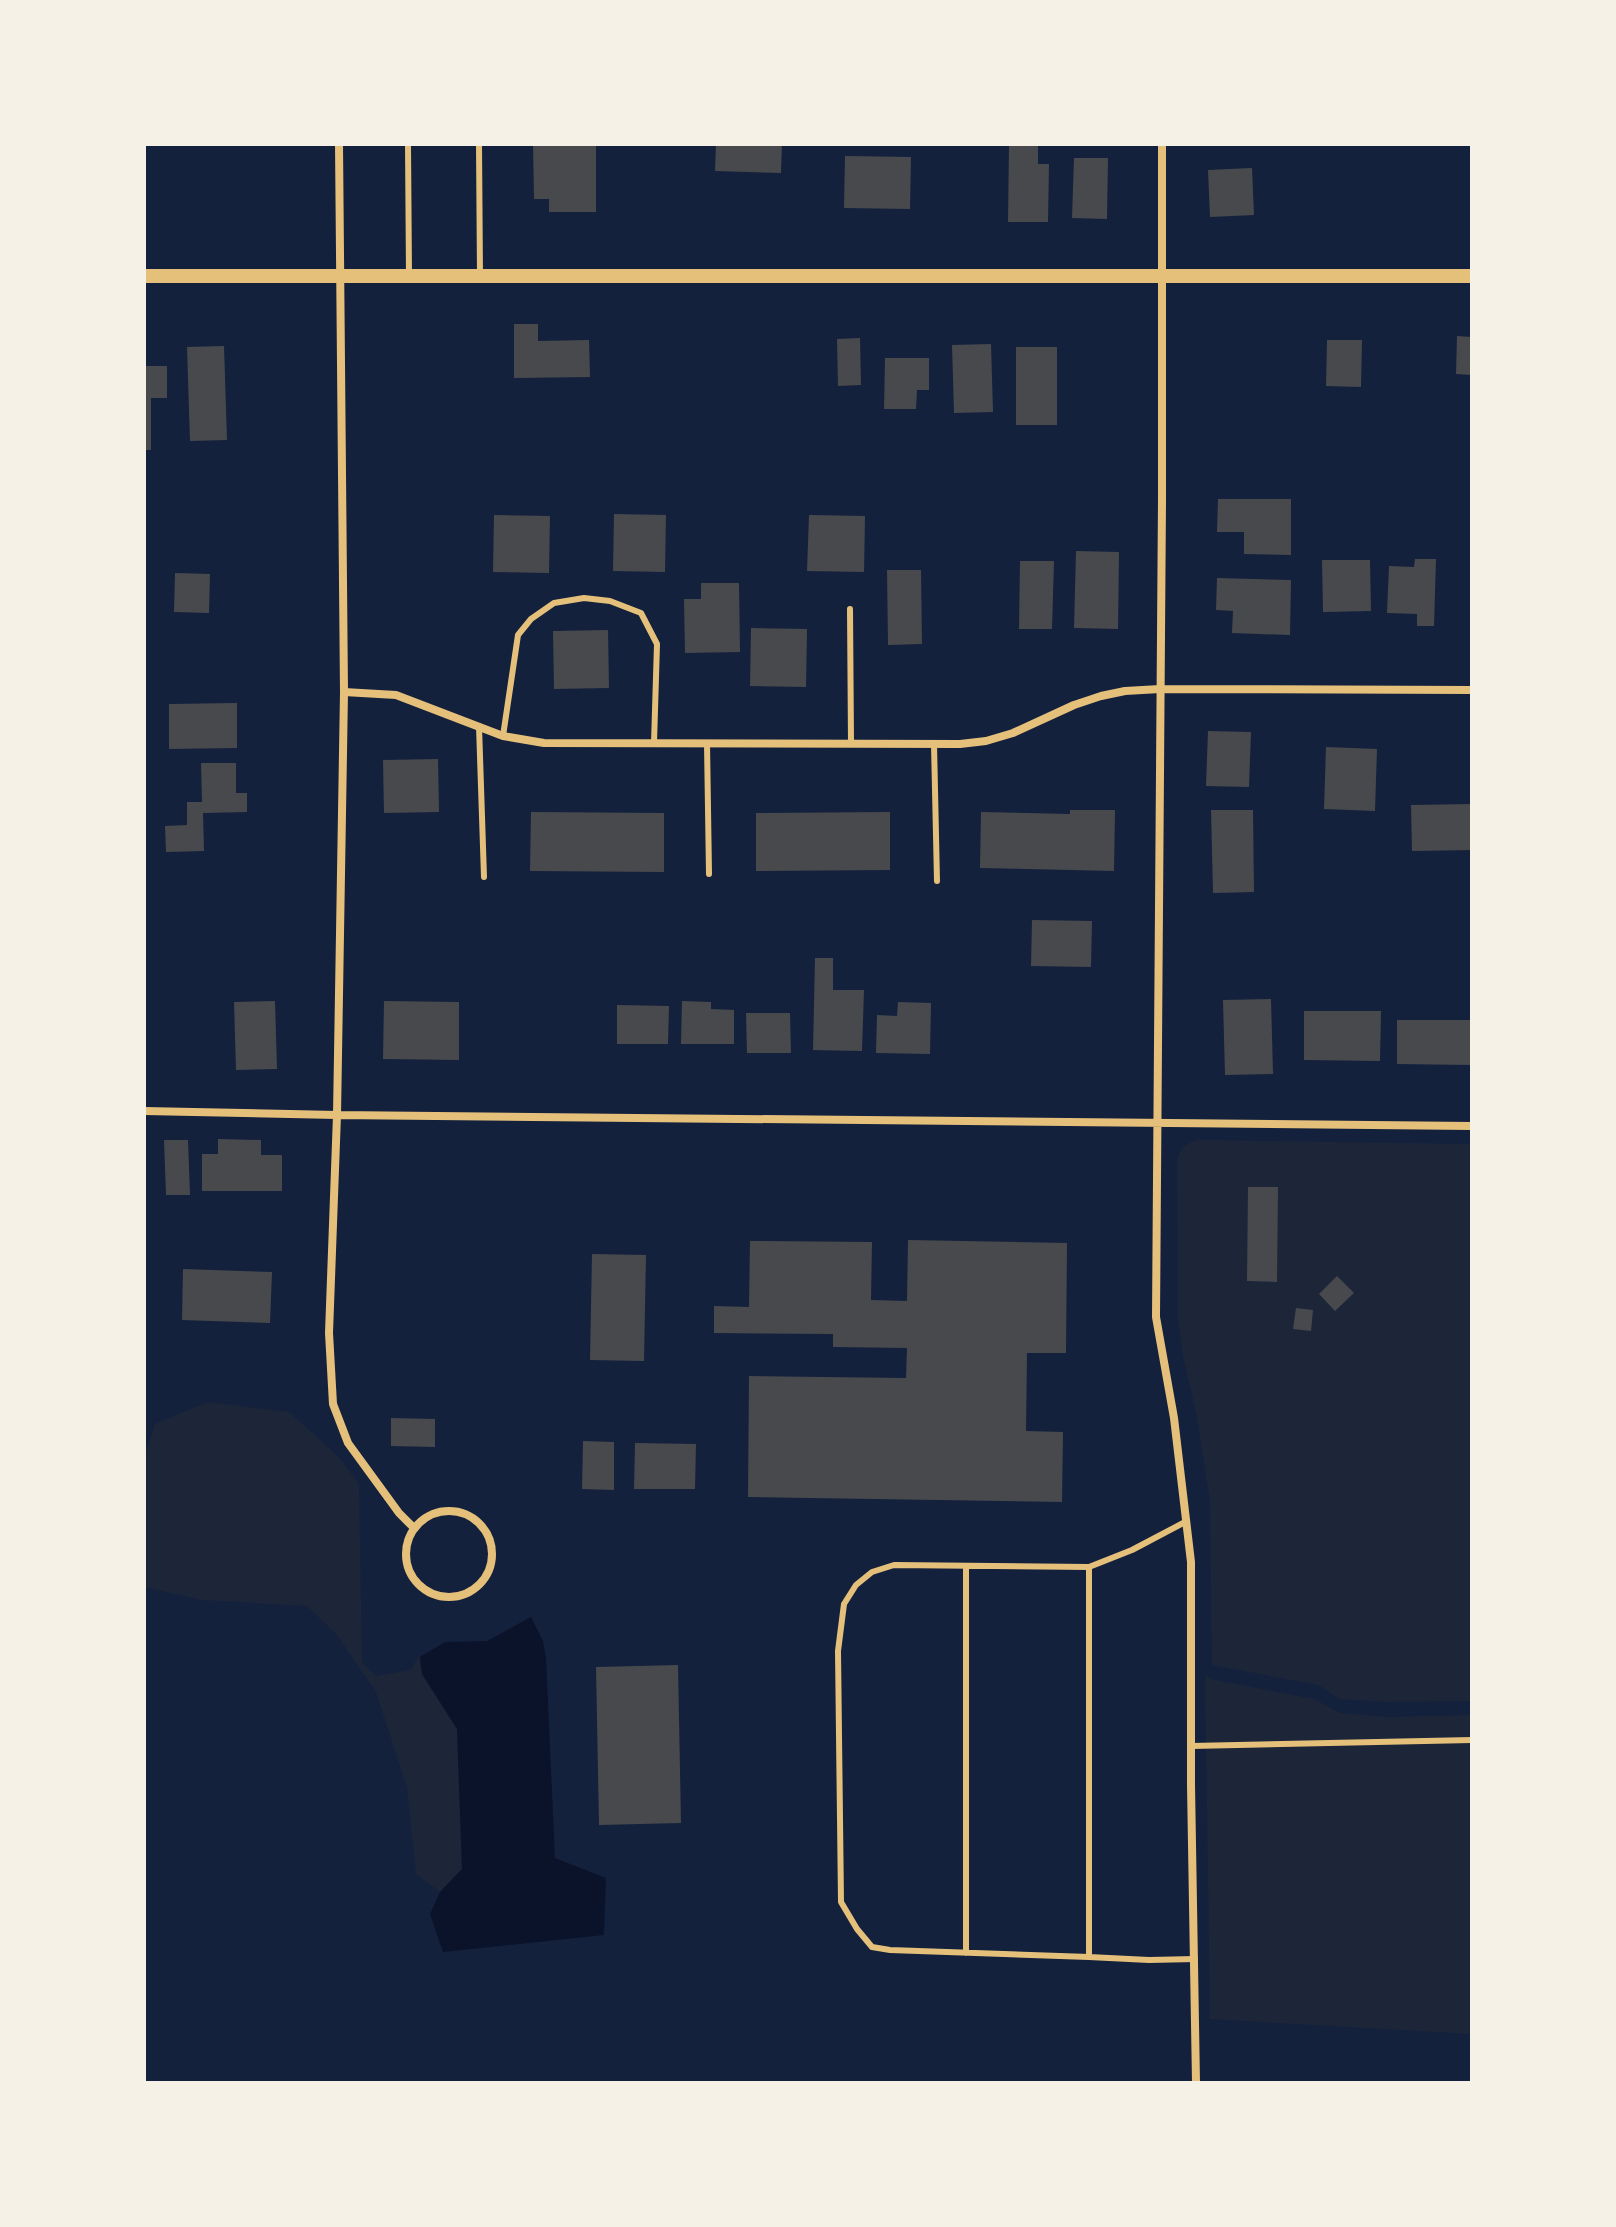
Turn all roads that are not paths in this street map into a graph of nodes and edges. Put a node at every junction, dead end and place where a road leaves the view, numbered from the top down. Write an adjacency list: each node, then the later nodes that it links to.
1 (339, 144): 6 (street)
2 (408, 144): 7 (lane)
3 (479, 144): 8 (lane)
4 (1162, 144): 10 (street)
5 (144, 276): 6 (street)
6 (340, 276): 7 (street); 14 (street)
7 (409, 276): 8 (street)
8 (480, 276): 10 (street)
9 (1472, 276): 10 (street)
10 (1161, 277): 12 (street)
11 (850, 609): 19 (lane)
12 (1160, 689): 13 (street); 20 (street); 26 (street)
13 (1472, 690)
14 (344, 692): 15 (street); 25 (street)
15 (479, 726): 16 (street); 22 (lane)
16 (503, 736): 17 (street); 17 (lane)
17 (654, 743): 18 (street)
18 (707, 743): 19 (street); 21 (lane)
19 (851, 743): 20 (street)
20 (934, 744): 23 (lane)
21 (709, 874)
22 (484, 877)
23 (937, 881)
24 (144, 1111): 25 (street)
25 (337, 1115): 26 (street); 29 (street)
26 (1156, 1123): 27 (street); 28 (street)
27 (1472, 1126)
28 (1187, 1521): 31 (lane); 33 (street)
29 (414, 1528): 29 (street)
30 (966, 1566): 31 (lane); 34 (lane); 34 (lane)
31 (1089, 1567): 35 (lane)
32 (1472, 1740): 33 (lane)
33 (1191, 1746): 36 (street)
34 (966, 1953): 35 (lane)
35 (1089, 1957): 36 (lane)
36 (1195, 1959): 37 (street)
37 (1196, 2083)

